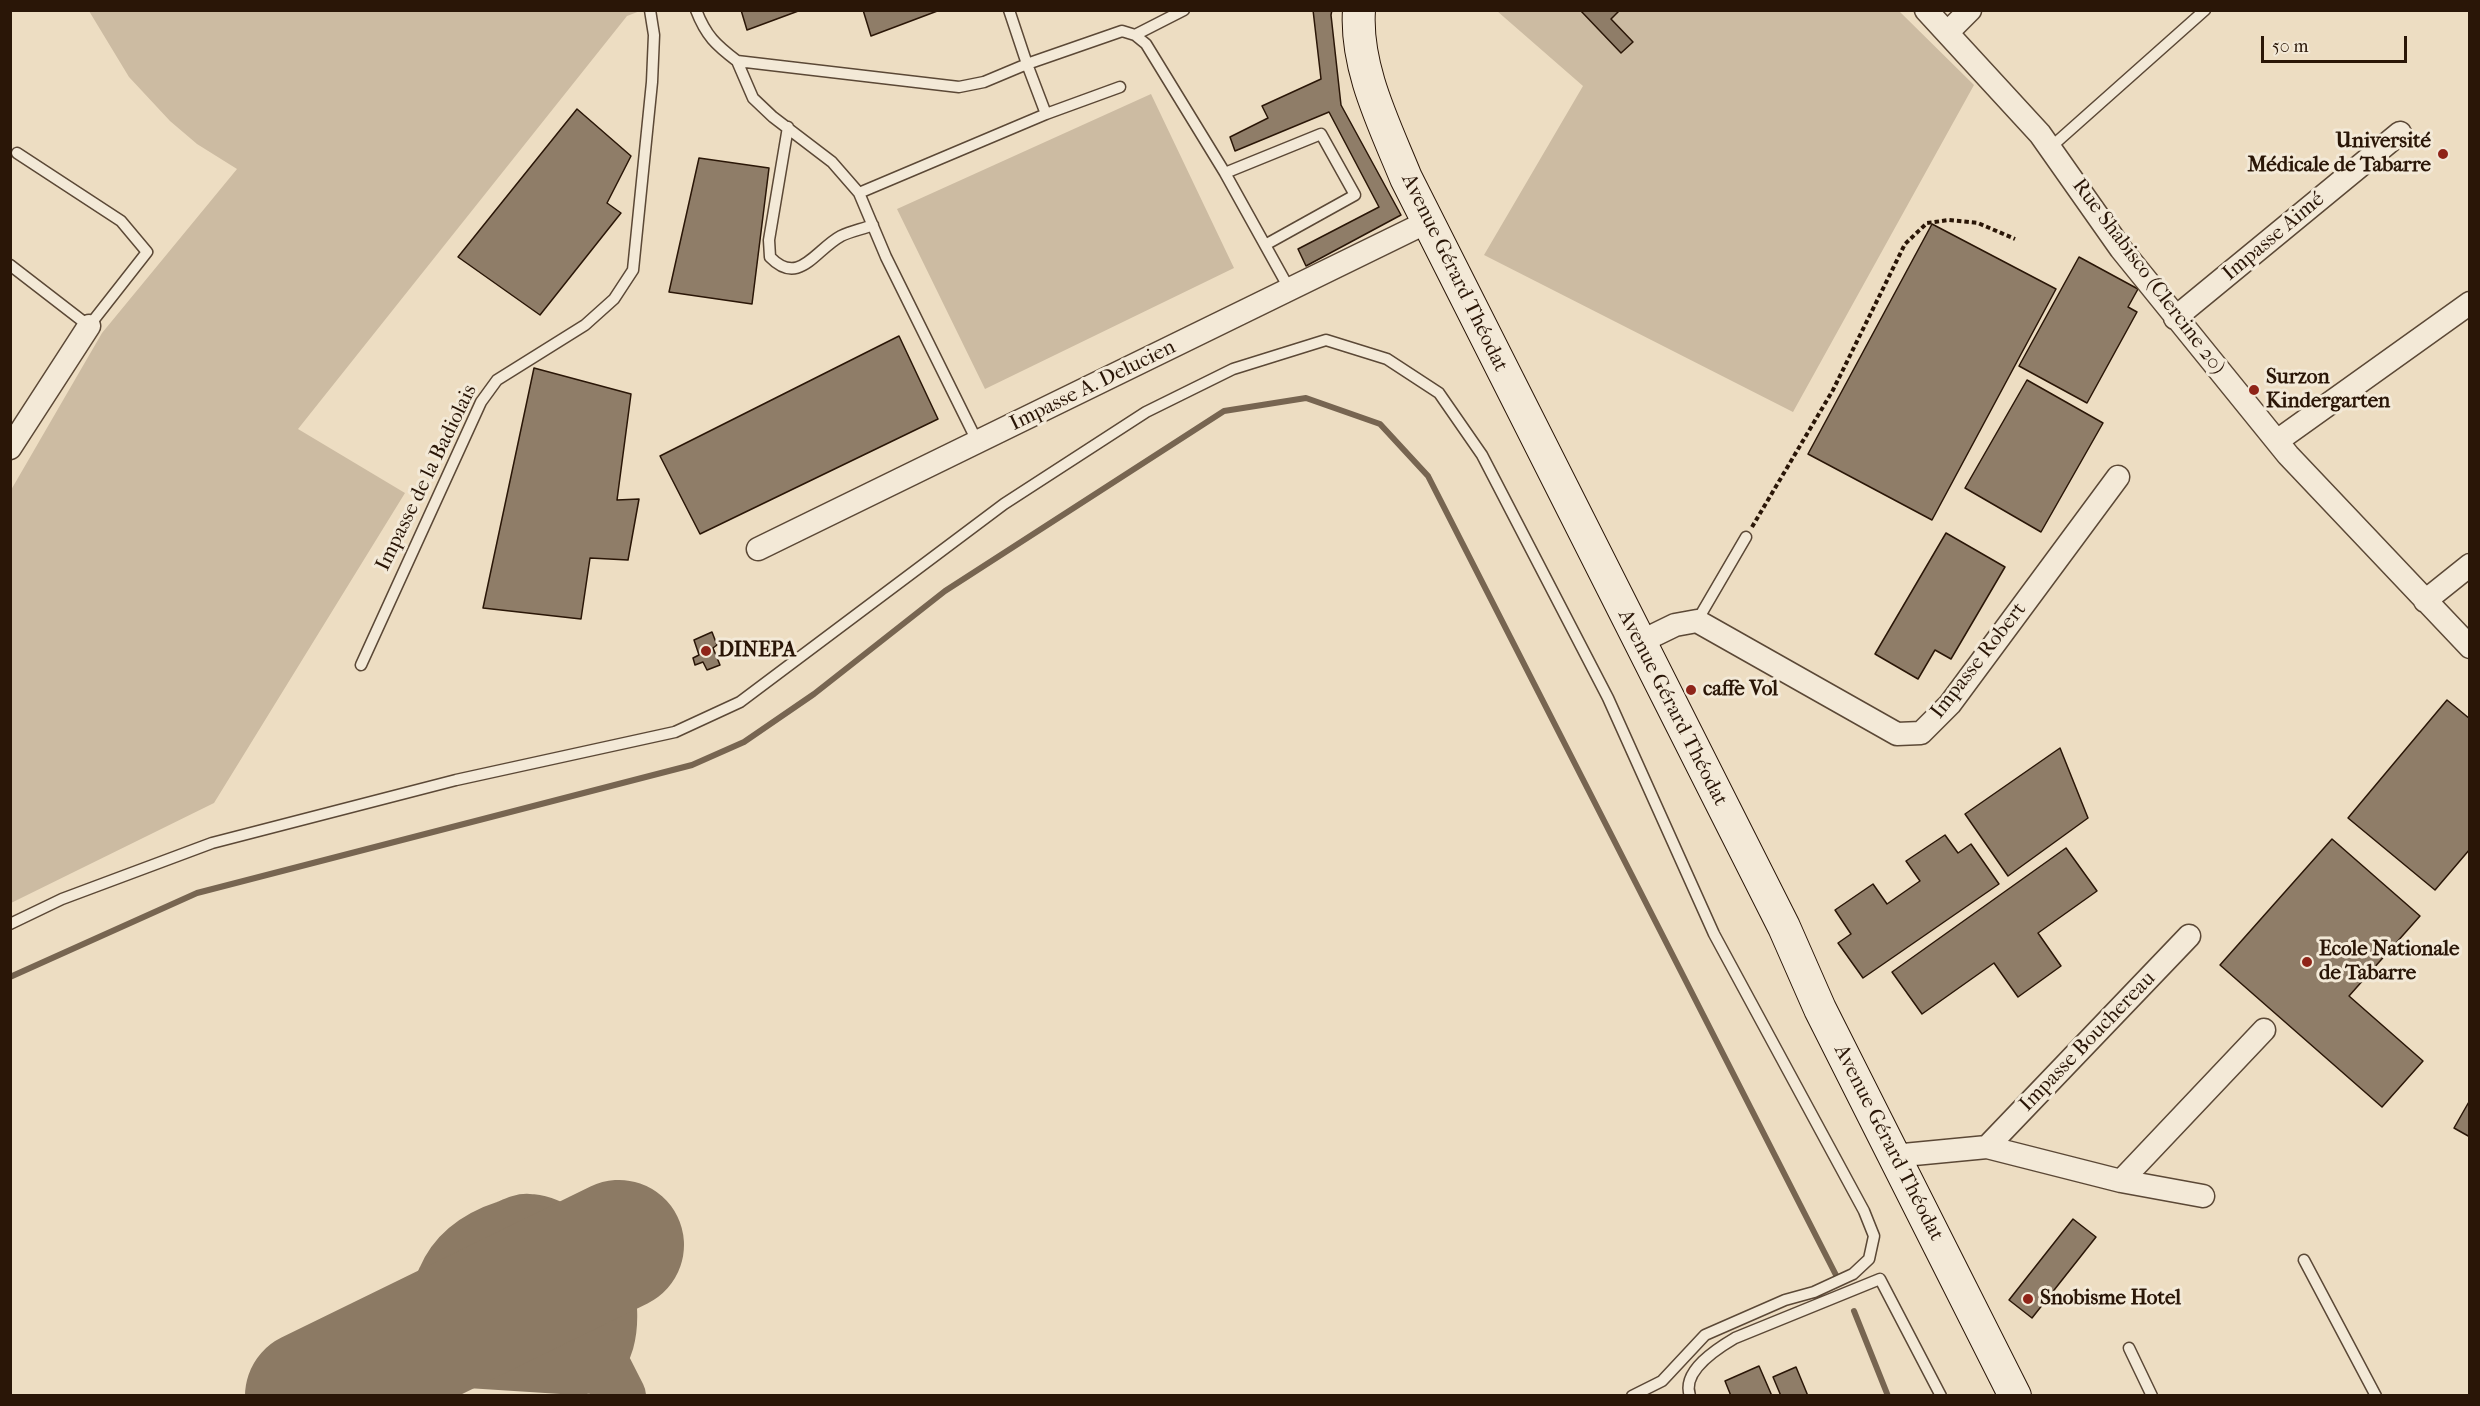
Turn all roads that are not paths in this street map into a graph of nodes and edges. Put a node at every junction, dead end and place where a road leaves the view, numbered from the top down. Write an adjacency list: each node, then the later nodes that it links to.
1 (650, 10): 40 (lane, Impasse de la Badiolais)
2 (696, 10): 11 (lane)
3 (1008, 10): 12 (lane)
4 (1184, 10): 10 (lane)
5 (1359, 10): 21 (street, Avenue Gérard Théodat)
6 (1926, 10): 9 (street, Rue Shabisco (Clercine 20))
7 (1971, 10): 9 (street)
8 (2205, 10): 17 (lane)
9 (1947, 33): 17 (street, Rue Shabisco (Clercine 20))
10 (1135, 34): 12 (lane); 19 (lane)
11 (737, 61): 12 (lane); 15 (lane)
12 (1027, 64): 14 (lane)
13 (1120, 87): 14 (lane)
14 (1046, 114): 20 (lane)
15 (788, 127): 20 (lane); 22 (lane)
16 (2400, 133): 27 (street, Impasse Aimé)
17 (2051, 147): 27 (street, Rue Shabisco (Clercine 20))
18 (17, 153): 28 (lane)
19 (1225, 173): 23 (lane); 23 (lane)
20 (860, 193): 22 (lane)
21 (1427, 222): 25 (street, Impasse A. Delucien); 38 (street, Avenue Gérard Théodat)
22 (873, 225): 30 (lane)
23 (1265, 245): 25 (lane)
24 (10, 265): 28 (lane)
25 (1290, 290): 30 (street, Impasse A. Delucien)
26 (2469, 303): 29 (street)
27 (2175, 318): 29 (street, Rue Shabisco (Clercine 20))
28 (89, 326): 31 (street)
29 (2277, 441): 36 (street, Rue Shabisco (Clercine 20))
30 (978, 443): 34 (street, Impasse A. Delucien)
31 (10, 448)
32 (2118, 477): 37 (street, Impasse Robert)
33 (1746, 537): 37 (lane)
34 (758, 549)
35 (2469, 564): 36 (street)
36 (2425, 601): 39 (street, Rue Shabisco (Clercine 20))
37 (1697, 621): 38 (street)
38 (1638, 643): 45 (street, Avenue Gérard Théodat)
39 (2469, 647)
40 (361, 665)
41 (10, 924): 50 (lane)
42 (2189, 936): 44 (street, Impasse Bouchereau)
43 (2264, 1030): 46 (street)
44 (1988, 1148): 45 (street); 46 (street)
45 (1893, 1156): 53 (street, Avenue Gérard Théodat)
46 (2121, 1180): 47 (street)
47 (2203, 1196)
48 (2304, 1260): 55 (lane)
49 (2129, 1348): 54 (lane)
50 (1632, 1395)
51 (1690, 1395): 52 (lane)
52 (1941, 1395)
53 (2015, 1395)
54 (2152, 1395)
55 (2376, 1395)

